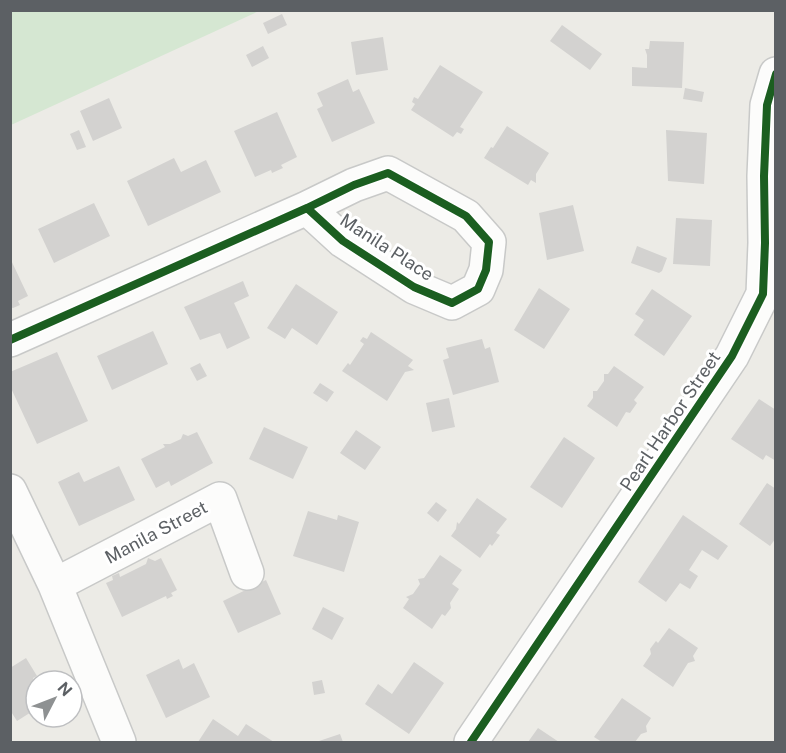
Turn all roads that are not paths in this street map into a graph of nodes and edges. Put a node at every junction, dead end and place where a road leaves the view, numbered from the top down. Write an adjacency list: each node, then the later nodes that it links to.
1 (776, 74): 8 (street, Pearl Harbor Street)
2 (307, 208): 2 (street, Manila Place); 3 (street, Manila Place)
3 (10, 340)
4 (10, 491): 6 (street)
5 (247, 573): 6 (street, Manila Street)
6 (54, 585): 7 (street)
7 (119, 742)
8 (471, 742)

